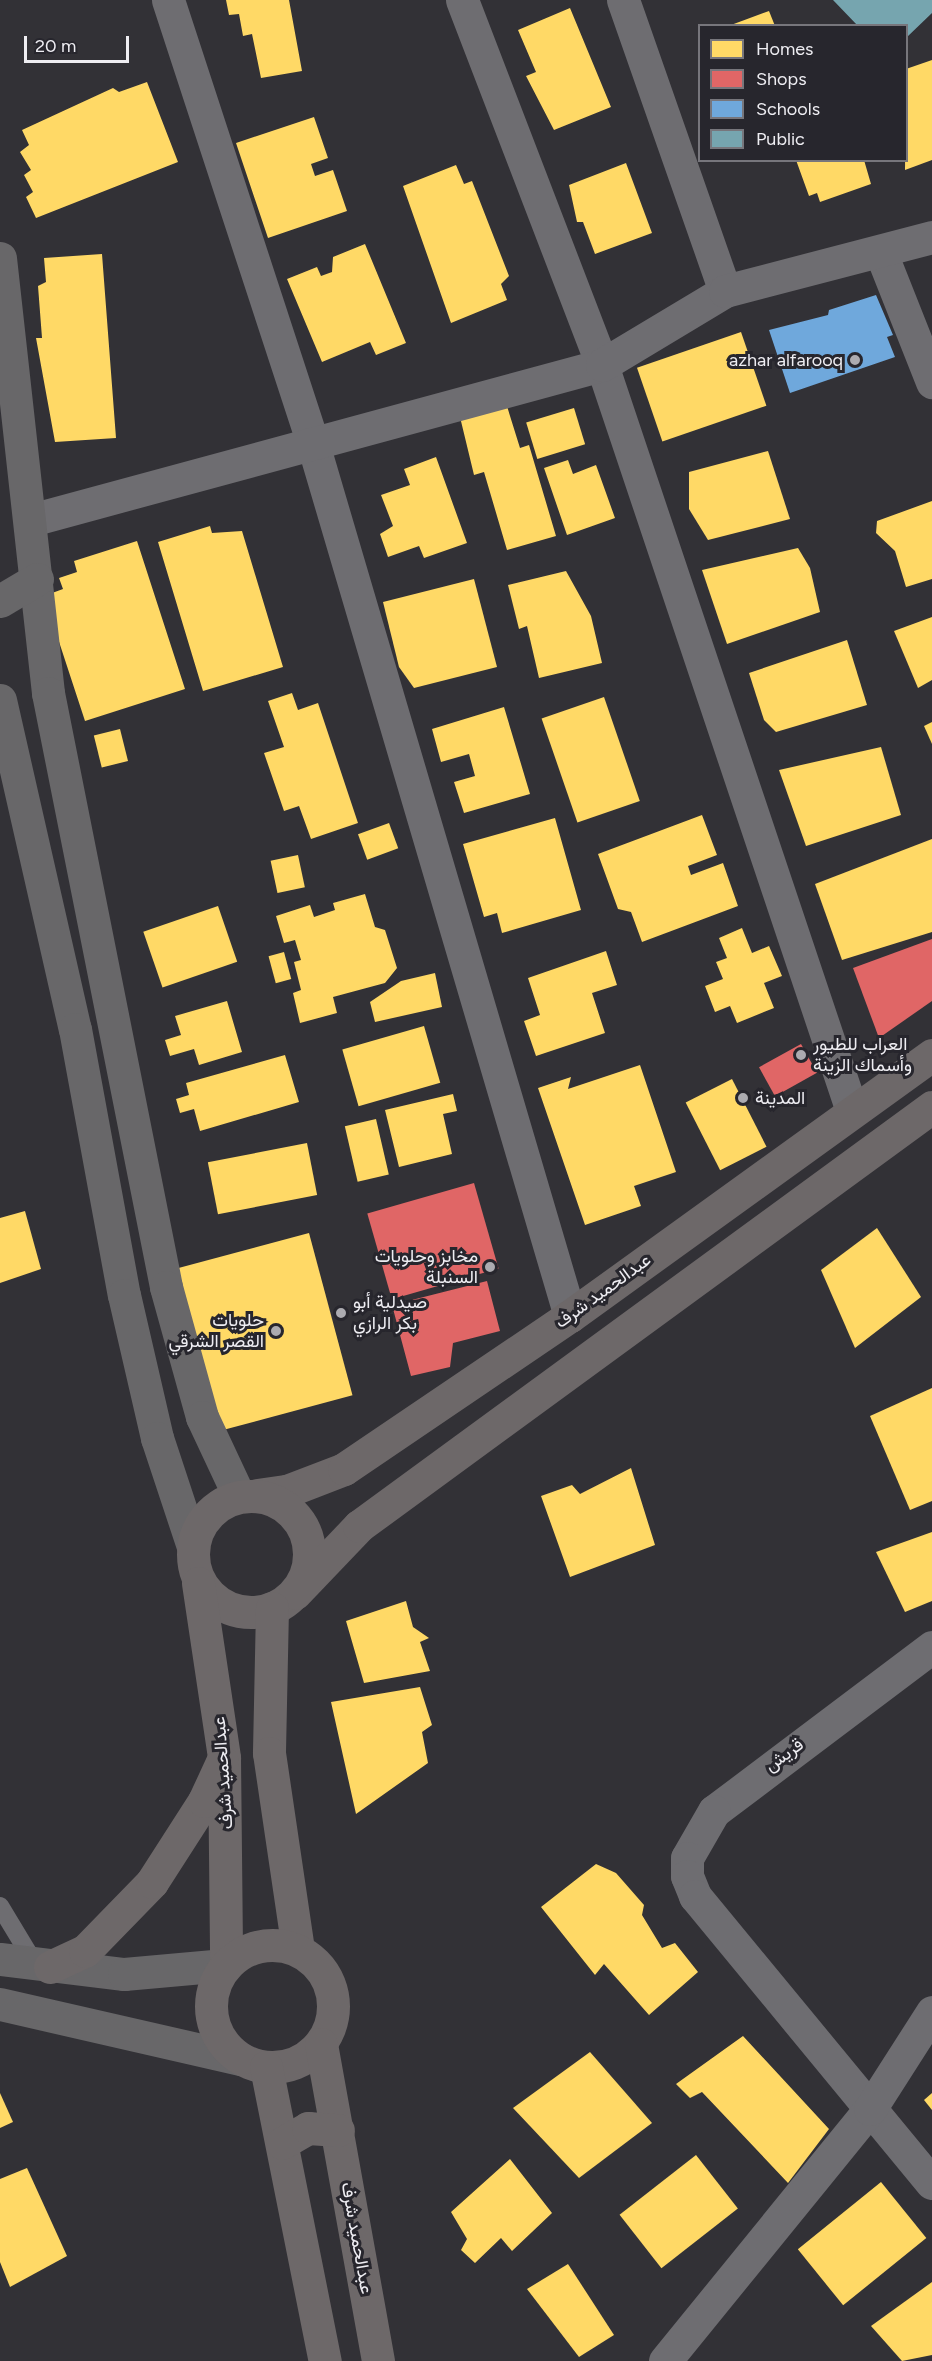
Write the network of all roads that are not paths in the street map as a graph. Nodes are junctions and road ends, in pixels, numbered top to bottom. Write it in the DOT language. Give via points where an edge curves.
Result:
graph roads {
  1 [pos="168,0"];
  2 [pos="462,0"];
  3 [pos="623,0"];
  4 [pos="932,237"];
  5 [pos="881,253"];
  6 [pos="0,258"];
  7 [pos="725,291"];
  8 [pos="602,365"];
  9 [pos="932,382"];
  10 [pos="313,444"];
  11 [pos="0,455"];
  12 [pos="26,476"];
  13 [pos="31,520"];
  14 [pos="37,579"];
  15 [pos="0,601"];
  16 [pos="0,700"];
  17 [pos="932,1054"];
  18 [pos="932,1107"];
  19 [pos="852,1111"];
  20 [pos="570,1316"];
  21 [pos="248,1495"];
  22 [pos="193,1547"];
  23 [pos="198,1583"];
  24 [pos="284,1601"];
  25 [pos="932,1647"];
  26 [pos="224,1758"];
  27 [pos="0,1906"];
  28 [pos="298,1950"];
  29 [pos="0,1959"];
  30 [pos="226,1965"];
  31 [pos="50,1967"];
  32 [pos="0,2004"];
  33 [pos="932,2012"];
  34 [pos="321,2044"];
  35 [pos="254,2063"];
  36 [pos="870,2109"];
  37 [pos="338,2130"];
  38 [pos="282,2143"];
  39 [pos="932,2183"];
  40 [pos="325,2361"];
  41 [pos="378,2361"];
  42 [pos="665,2361"];
  1 -- 10 [label="street"];
  2 -- 8 [label="street"];
  3 -- 7 [label="street"];
  4 -- 5 [label="street"];
  5 -- 7 [label="street"];
  5 -- 9 [label="street"];
  6 -- 12 [label="street"];
  7 -- 8 [label="street"];
  8 -- 10 [label="street"];
  8 -- 19 [label="street"];
  10 -- 13 [label="street"];
  10 -- 20 [label="street"];
  11 -- 12 [label="street"];
  12 -- 13 [label="street"];
  13 -- 14 [label="street"];
  14 -- 15 [label="street"];
  14 -- 21 [label="street" via="48,693 166,1287 202,1417"];
  16 -- 22 [label="street" via="75,1029 124,1295 163,1458"];
  17 -- 19 [label="main road, عبدالحميد شرف"];
  18 -- 24 [label="main road" via="359,1526"];
  19 -- 20 [label="main road, عبدالحميد شرف"];
  20 -- 21 [label="main road, عبدالحميد شرف" via="344,1469 297,1488"];
  21 -- 22 [label="main road" via="207,1514"];
  21 -- 24 [label="main road" via="275,1500 302,1524 309,1560"];
  22 -- 23 [label="main road"];
  23 -- 24 [label="main road" via="224,1605 239,1611"];
  23 -- 26 [label="main road, عبدالحميد شرف"];
  24 -- 28 [label="main road" via="269,1753"];
  25 -- 36 [label="street, قريش" via="714,1811 687,1858 694,1896"];
  26 -- 30 [label="main road, عبدالحميد شرف"];
  26 -- 31 [label="main road" via="204,1802 152,1882 86,1951"];
  27 -- 31 [label="lane" via="29,1954"];
  28 -- 30 [label="main road" via="260,1945"];
  28 -- 34 [label="main road" via="330,1984 333,2016"];
  29 -- 31 [label="street"];
  30 -- 31 [label="street" via="124,1974"];
  30 -- 35 [label="main road" via="216,1981 211,2016 227,2048"];
  32 -- 35 [label="street"];
  33 -- 36 [label="street"];
  34 -- 35 [label="main road" via="296,2063"];
  34 -- 37 [label="main road, عبدالحميد شرف"];
  35 -- 38 [label="main road"];
  36 -- 39 [label="street"];
  36 -- 42 [label="street"];
  37 -- 38 [label="main road" via="308,2128"];
  37 -- 41 [label="main road, عبدالحميد شرف"];
  38 -- 40 [label="main road"];
}
